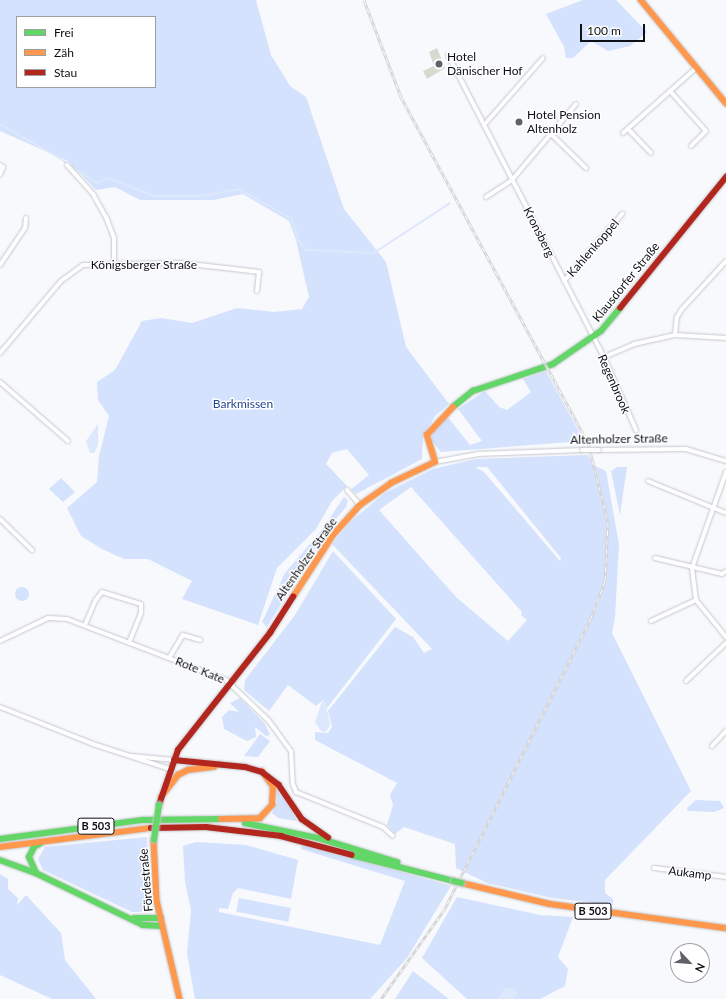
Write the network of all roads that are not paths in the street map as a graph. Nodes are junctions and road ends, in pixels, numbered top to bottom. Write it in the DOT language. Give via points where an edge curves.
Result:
graph roads {
  1 [pos="641,0"];
  2 [pos="448,55"];
  3 [pos="543,58"];
  4 [pos="698,67"];
  5 [pos="670,91"];
  6 [pos="726,103"];
  7 [pos="576,104"];
  8 [pos="484,126"];
  9 [pos="628,128"];
  10 [pos="623,133"];
  11 [pos="551,134"];
  12 [pos="691,146"];
  13 [pos="651,153"];
  14 [pos="67,165"];
  15 [pos="0,166"];
  16 [pos="586,168"];
  17 [pos="0,174"];
  18 [pos="726,177"];
  19 [pos="512,180"];
  20 [pos="486,197"];
  21 [pos="622,214"];
  22 [pos="26,218"];
  23 [pos="726,261"];
  24 [pos="114,263"];
  25 [pos="0,265"];
  26 [pos="564,281"];
  27 [pos="257,291"];
  28 [pos="675,336"];
  29 [pos="593,338"];
  30 [pos="726,338"];
  31 [pos="0,353"];
  32 [pos="604,357"];
  33 [pos="0,382"];
  34 [pos="636,430"];
  35 [pos="68,441"];
  36 [pos="726,460"];
  37 [pos="435,462"];
  38 [pos="726,472"];
  39 [pos="648,481"];
  40 [pos="347,490"];
  41 [pos="360,505"];
  42 [pos="713,507"];
  43 [pos="726,513"];
  44 [pos="0,519"];
  45 [pos="32,550"];
  46 [pos="655,558"];
  47 [pos="692,568"];
  48 [pos="726,571"];
  49 [pos="696,600"];
  50 [pos="651,621"];
  51 [pos="85,625"];
  52 [pos="726,637"];
  53 [pos="200,640"];
  54 [pos="0,641"];
  55 [pos="129,643"];
  56 [pos="726,643"];
  57 [pos="169,658"];
  58 [pos="686,681"];
  59 [pos="231,683"];
  60 [pos="0,707"];
  61 [pos="726,732"];
  62 [pos="712,746"];
  63 [pos="130,756"];
  64 [pos="174,760"];
  65 [pos="230,766"];
  66 [pos="170,769"];
  67 [pos="188,770"];
  68 [pos="262,772"];
  69 [pos="161,797"];
  70 [pos="193,819"];
  71 [pos="393,836"];
  72 [pos="0,839"];
  73 [pos="46,841"];
  74 [pos="344,845"];
  75 [pos="0,846"];
  76 [pos="0,860"];
  77 [pos="654,868"];
  78 [pos="36,873"];
  79 [pos="726,877"];
  80 [pos="454,881"];
  81 [pos="134,918"];
  82 [pos="160,918"];
  83 [pos="162,926"];
  84 [pos="726,928"];
  85 [pos="180,999"];
  1 -- 4 [label="main road"];
  2 -- 8 [label="street, Kronsberg"];
  3 -- 8 [label="street"];
  4 -- 5 [label="street"];
  4 -- 6 [label="main road"];
  5 -- 9 [label="street"];
  5 -- 12 [label="street" via="706,131"];
  7 -- 11 [label="street"];
  8 -- 19 [label="street, Kronsberg"];
  9 -- 10 [label="street"];
  9 -- 13 [label="street"];
  11 -- 16 [label="street"];
  11 -- 19 [label="street"];
  14 -- 24 [label="street" via="93,194 106,217 114,238"];
  15 -- 17 [label="street" via="3,167"];
  18 -- 29 [label="main road, Klausdorfer Straße" via="617,313"];
  19 -- 20 [label="street"];
  19 -- 26 [label="street, Kronsberg"];
  21 -- 26 [label="street, Kahlenkoppel"];
  22 -- 25 [label="street" via="25,228"];
  23 -- 28 [label="street" via="682,309 677,317"];
  24 -- 27 [label="street, Königsberger Straße" via="182,263 259,272"];
  24 -- 31 [label="street, Königsberger Straße" via="83,265 61,281"];
  26 -- 29 [label="street, Kronsberg"];
  28 -- 30 [label="street"];
  28 -- 32 [label="street" via="634,344"];
  29 -- 32 [label="street, Regenbrook"];
  29 -- 37 [label="main road, Klausdorfer Straße" via="553,364 474,391 453,407 427,435"];
  32 -- 34 [label="street, Regenbrook"];
  33 -- 35 [label="street"];
  36 -- 37 [label="street, Altenholzer Straße, bridge" via="686,450 582,450 478,454"];
  37 -- 41 [label="main road, Altenholzer Straße" via="391,483"];
  38 -- 42 [label="street"];
  39 -- 42 [label="street"];
  40 -- 41 [label="street"];
  41 -- 59 [label="main road, Altenholzer Straße" via="334,535 270,633"];
  42 -- 43 [label="street"];
  42 -- 47 [label="street"];
  44 -- 45 [label="street"];
  46 -- 47 [label="street"];
  47 -- 48 [label="street" via="722,574"];
  47 -- 49 [label="street"];
  49 -- 50 [label="street"];
  49 -- 52 [label="street"];
  51 -- 54 [label="street, Rote Kate" via="67,619 48,618"];
  51 -- 55 [label="street, Rote Kate"];
  51 -- 55 [label="street" via="95,601 102,592 141,604 141,613"];
  53 -- 57 [label="street, Rote Kate" via="183,635"];
  55 -- 57 [label="street, Rote Kate"];
  56 -- 58 [label="street"];
  57 -- 59 [label="street, Rote Kate"];
  59 -- 64 [label="main road, Altenholzer Straße" via="197,724"];
  59 -- 71 [label="street" via="269,721 291,751 292,784 296,792 383,827"];
  60 -- 63 [label="street"];
  61 -- 62 [label="street"];
  63 -- 64 [label="street"];
  63 -- 66 [label="street"];
  64 -- 65 [label="main road"];
  64 -- 66 [label="main road, Fördestraße"];
  64 -- 67 [label="main road"];
  65 -- 67 [label="main road"];
  65 -- 68 [label="main road"];
  66 -- 69 [label="main road, Fördestraße"];
  67 -- 69 [label="main road" via="178,775"];
  68 -- 70 [label="main road" via="273,787 274,795 272,805 260,818"];
  68 -- 74 [label="main road" via="279,785 302,819 316,832"];
  69 -- 82 [label="main road, Fördestraße, bridge" via="154,840"];
  70 -- 72 [label="main road, B 503" via="128,821"];
  70 -- 74 [label="main road, B 503" via="273,828"];
  73 -- 75 [label="main road, B 503"];
  73 -- 78 [label="main road" via="37,845 30,854 30,864"];
  73 -- 80 [label="main road, B 503" via="144,828 238,830 281,836"];
  74 -- 80 [label="main road, B 503"];
  76 -- 78 [label="main road"];
  77 -- 79 [label="street, Aukamp"];
  78 -- 81 [label="main road"];
  80 -- 84 [label="main road, B 503, bridge" via="550,904"];
  81 -- 82 [label="main road"];
  81 -- 83 [label="main road" via="147,926"];
  82 -- 83 [label="main road, Fördestraße"];
  83 -- 85 [label="main road, Fördestraße"];
}
